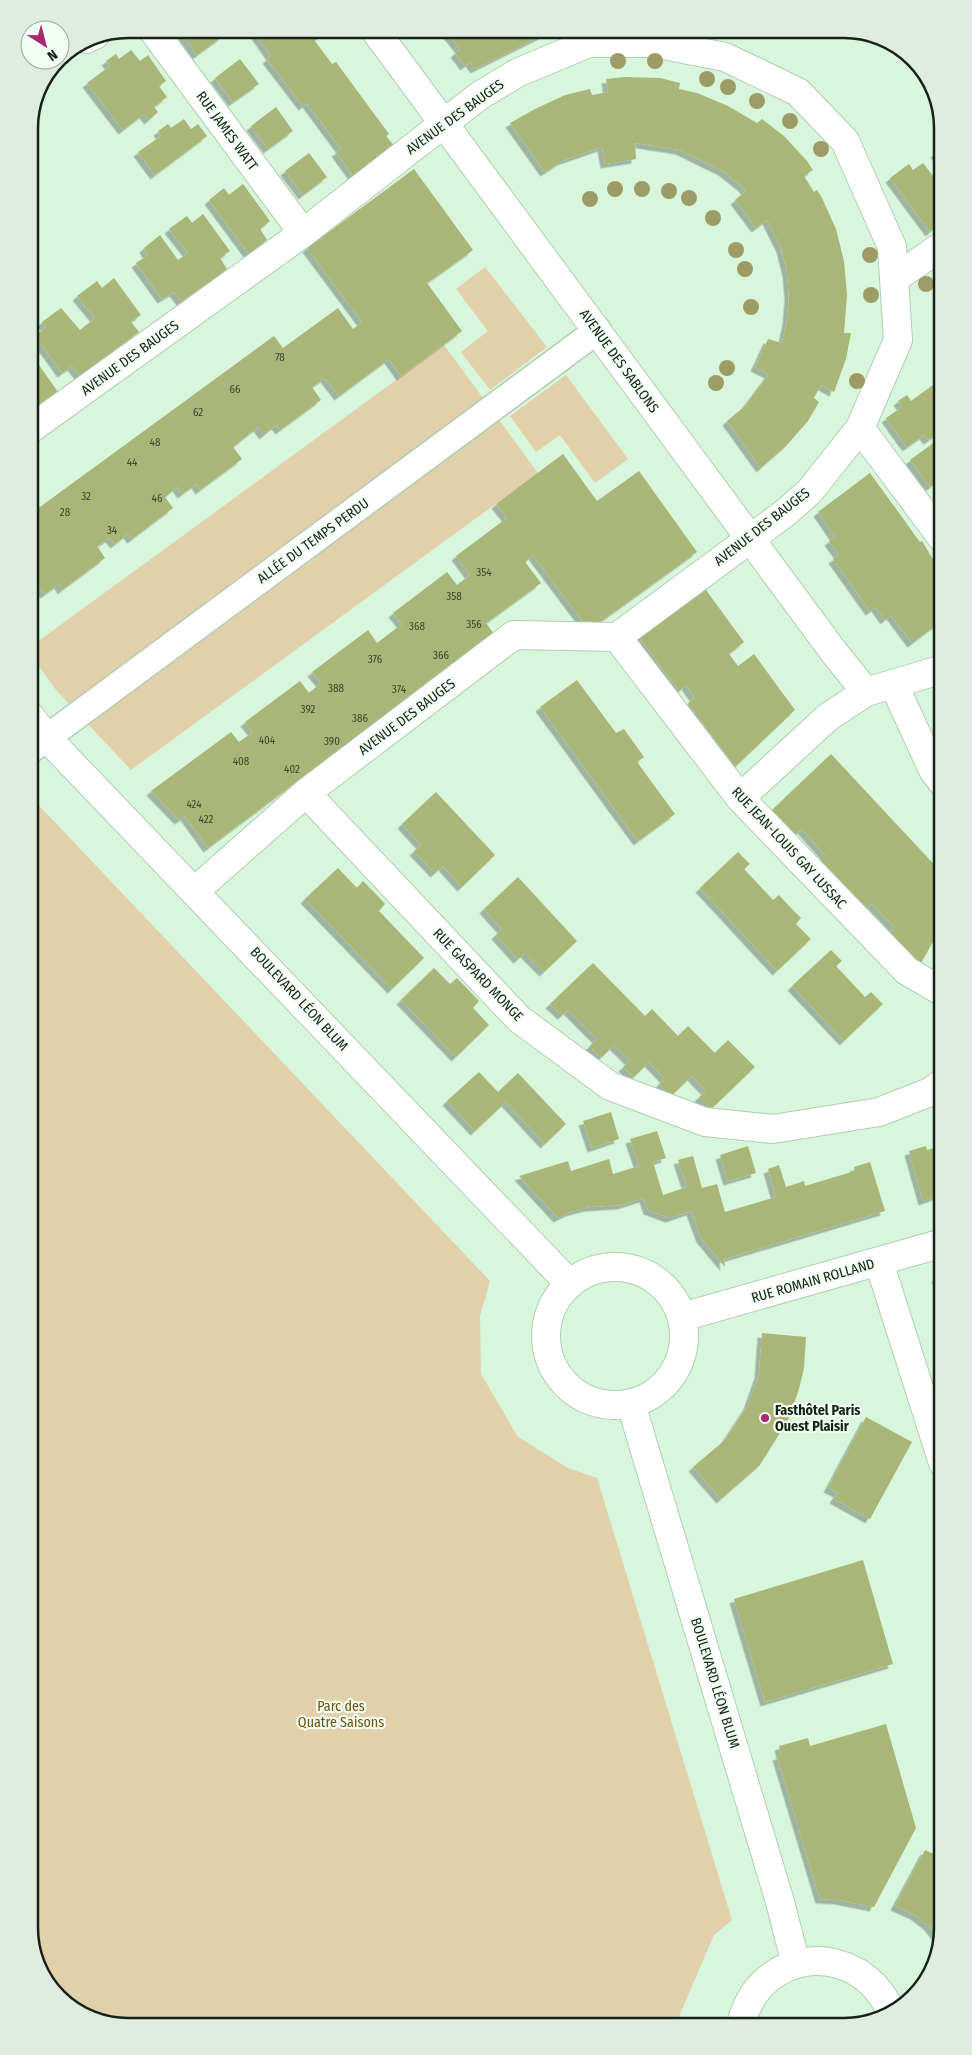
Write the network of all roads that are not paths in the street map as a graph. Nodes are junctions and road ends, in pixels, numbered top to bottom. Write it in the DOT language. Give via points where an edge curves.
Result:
graph roads {
  1 [pos="159,38"];
  2 [pos="381,38"];
  3 [pos="444,124"];
  4 [pos="303,233"];
  5 [pos="934,251"];
  6 [pos="894,279"];
  7 [pos="598,330"];
  8 [pos="38,424"];
  9 [pos="860,428"];
  10 [pos="934,528"];
  11 [pos="750,538"];
  12 [pos="617,637"];
  13 [pos="934,672"];
  14 [pos="894,685"];
  15 [pos="866,692"];
  16 [pos="38,745"];
  17 [pos="934,771"];
  18 [pos="306,793"];
  19 [pos="740,798"];
  20 [pos="196,890"];
  21 [pos="934,987"];
  22 [pos="934,1089"];
  23 [pos="934,1246"];
  24 [pos="879,1262"];
  25 [pos="569,1283"];
  26 [pos="682,1318"];
  27 [pos="631,1404"];
  28 [pos="934,1435"];
  29 [pos="796,1964"];
  30 [pos="888,2006"];
  31 [pos="744,2018"];
  1 -- 4 [label="street, RUE JAMES WATT"];
  2 -- 3 [label="street, AVENUE DES SABLONS"];
  3 -- 4 [label="street, AVENUE DES BAUGES"];
  3 -- 6 [label="street, AVENUE DES BAUGES" via="479,96 519,72 589,43 653,43 724,58 798,92 845,141 892,247"];
  3 -- 7 [label="street, AVENUE DES SABLONS"];
  4 -- 8 [label="street, AVENUE DES BAUGES"];
  5 -- 6 [label="street"];
  6 -- 9 [label="street, AVENUE DES BAUGES" via="898,340"];
  7 -- 11 [label="street, AVENUE DES SABLONS"];
  7 -- 16 [label="street, ALLÉE DU TEMPS PERDU"];
  9 -- 10 [label="street"];
  9 -- 11 [label="street, AVENUE DES BAUGES" via="810,491"];
  11 -- 12 [label="street, AVENUE DES BAUGES"];
  11 -- 15 [label="street, AVENUE DES SABLONS"];
  12 -- 18 [label="street, AVENUE DES BAUGES" via="514,635"];
  12 -- 19 [label="street, RUE JEAN-LOUIS GAY LUSSAC"];
  13 -- 14 [label="street"];
  14 -- 15 [label="street"];
  14 -- 17 [label="street"];
  15 -- 19 [label="street" via="828,717"];
  16 -- 20 [label="street, BOULEVARD LÉON BLUM"];
  18 -- 20 [label="street, AVENUE DES BAUGES"];
  18 -- 22 [label="street, RUE GASPARD MONGE" via="519,1019 610,1086 705,1122 774,1129 879,1112"];
  19 -- 21 [label="street, RUE JEAN-LOUIS GAY LUSSAC" via="907,971"];
  20 -- 25 [label="street, BOULEVARD LÉON BLUM"];
  23 -- 24 [label="street, RUE ROMAIN ROLLAND"];
  24 -- 26 [label="street, RUE ROMAIN ROLLAND"];
  24 -- 28 [label="street"];
  25 -- 26 [label="street" via="589,1271 612,1266 635,1270 656,1280 672,1296"];
  25 -- 27 [label="street" via="554,1302 546,1324 546,1348 554,1370 568,1387 587,1400 608,1405"];
  26 -- 27 [label="street" via="684,1340 680,1362 652,1395"];
  27 -- 29 [label="street, BOULEVARD LÉON BLUM"];
  29 -- 30 [label="street" via="837,1962 856,1970 873,1982"];
  29 -- 31 [label="street" via="777,1972 761,1985"];
}
